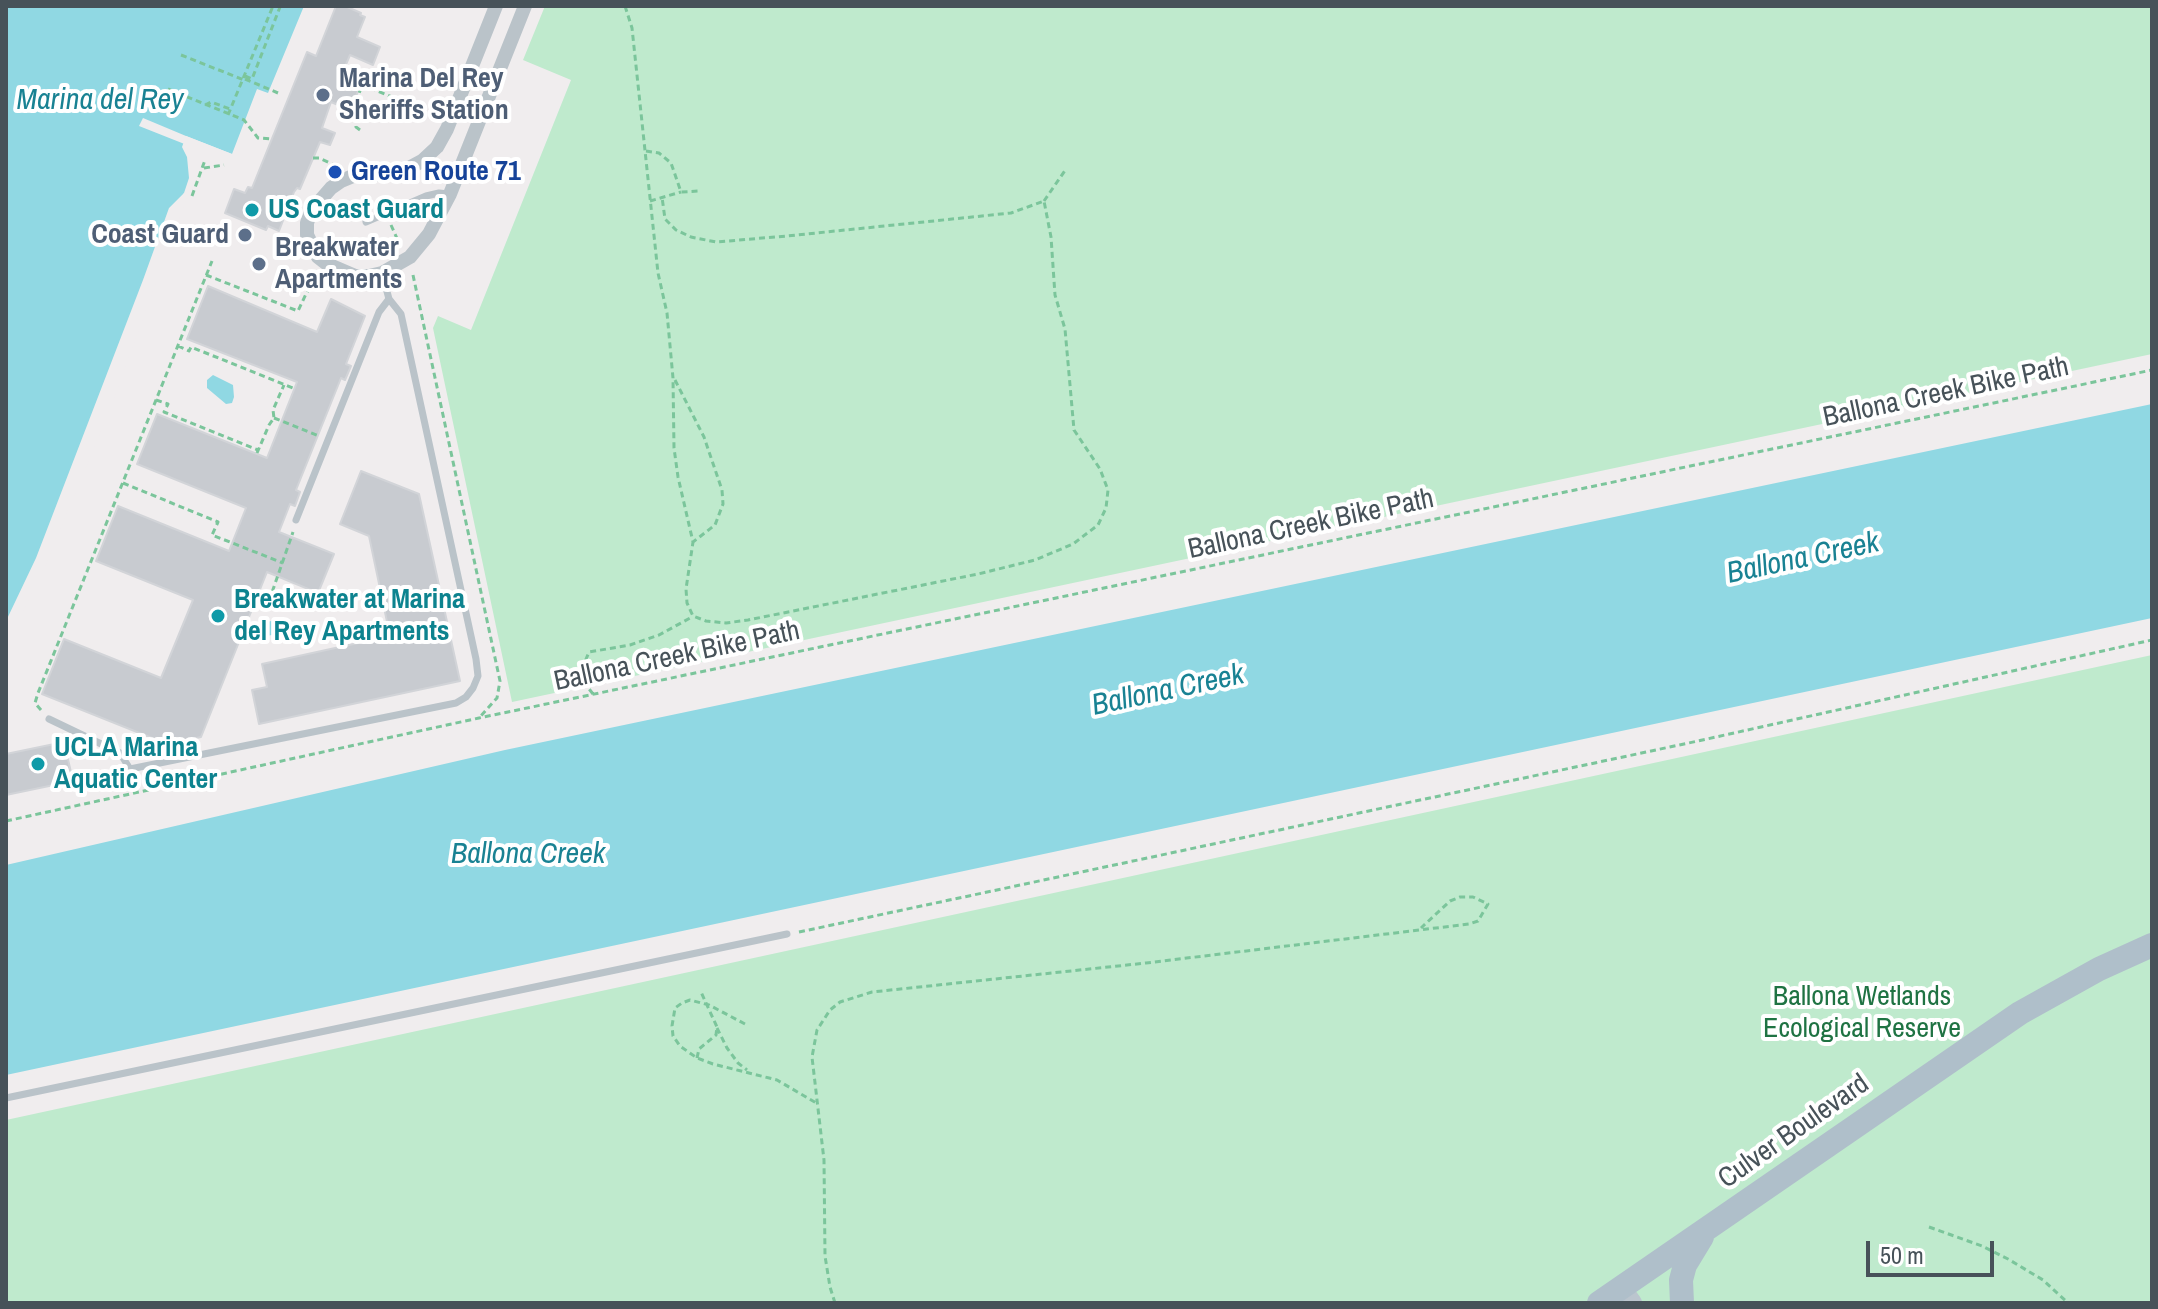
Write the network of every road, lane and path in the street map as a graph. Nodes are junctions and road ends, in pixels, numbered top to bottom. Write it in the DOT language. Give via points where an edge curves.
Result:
graph roads {
  1 [pos="496,6"];
  2 [pos="525,6"];
  3 [pos="625,6"];
  4 [pos="277,7"];
  5 [pos="181,55"];
  6 [pos="342,76"];
  7 [pos="244,78"];
  8 [pos="362,85"];
  9 [pos="168,89"];
  10 [pos="278,93"];
  11 [pos="399,100"];
  12 [pos="205,105"];
  13 [pos="230,109"];
  14 [pos="228,115"];
  15 [pos="360,130"];
  16 [pos="272,139"];
  17 [pos="646,151"];
  18 [pos="313,158"];
  19 [pos="205,160"];
  20 [pos="332,164"];
  21 [pos="224,165"];
  22 [pos="202,169"];
  23 [pos="1066,169"];
  24 [pos="699,191"];
  25 [pos="681,192"];
  26 [pos="450,194"];
  27 [pos="192,196"];
  28 [pos="662,197"];
  29 [pos="649,201"];
  30 [pos="1044,201"];
  31 [pos="366,222"];
  32 [pos="410,257"];
  33 [pos="212,261"];
  34 [pos="327,264"];
  35 [pos="382,273"];
  36 [pos="206,275"];
  37 [pos="389,299"];
  38 [pos="178,346"];
  39 [pos="2152,370"];
  40 [pos="673,378"];
  41 [pos="284,385"];
  42 [pos="293,388"];
  43 [pos="156,400"];
  44 [pos="274,418"];
  45 [pos="328,439"];
  46 [pos="123,483"];
  47 [pos="296,520"];
  48 [pos="693,542"];
  49 [pos="283,563"];
  50 [pos="269,601"];
  51 [pos="693,616"];
  52 [pos="2152,640"];
  53 [pos="593,694"];
  54 [pos="479,718"];
  55 [pos="49,719"];
  56 [pos="130,769"];
  57 [pos="124,777"];
  58 [pos="6,821"];
  59 [pos="1421,928"];
  60 [pos="787,934"];
  61 [pos="2152,945"];
  62 [pos="701,992"];
  63 [pos="705,1003"];
  64 [pos="745,1024"];
  65 [pos="717,1027"];
  66 [pos="697,1058"];
  67 [pos="750,1073"];
  68 [pos="6,1098"];
  69 [pos="818,1104"];
  70 [pos="1929,1227"];
  71 [pos="1705,1231"];
  72 [pos="1627,1296"];
  73 [pos="835,1303"];
  74 [pos="1599,1303"];
  75 [pos="1682,1303"];
  76 [pos="2068,1303"];
  1 -- 34 [label="street" via="437,147 409,168 341,181 311,211 307,235"];
  2 -- 26 [label="street"];
  3 -- 17 [label="path"];
  4 -- 7 [label="path"];
  4 -- 7 [label="path" via="252,79"];
  5 -- 7 [label="path"];
  6 -- 8 [label="path"];
  7 -- 10 [label="path"];
  7 -- 13 [label="path"];
  8 -- 11 [label="path"];
  8 -- 15 [label="path" via="355,105"];
  9 -- 12 [label="path"];
  12 -- 13 [label="path"];
  12 -- 14 [label="path"];
  13 -- 14 [label="path"];
  14 -- 16 [label="path" via="244,120 258,138"];
  17 -- 25 [label="path" via="671,163"];
  17 -- 29 [label="path"];
  18 -- 20 [label="path"];
  19 -- 22 [label="path"];
  21 -- 22 [label="path"];
  22 -- 27 [label="path"];
  23 -- 30 [label="path"];
  24 -- 25 [label="path"];
  25 -- 28 [label="path"];
  26 -- 31 [label="lane" via="426,196"];
  26 -- 32 [label="street"];
  28 -- 29 [label="path"];
  28 -- 30 [label="path" via="665,219 676,230 716,242 1011,213"];
  29 -- 40 [label="path"];
  30 -- 51 [label="path" via="1055,295 1065,329 1074,430 1108,490 1098,525 1048,555 978,574 748,620 726,623"];
  32 -- 35 [label="street"];
  32 -- 54 [label="path" via="500,681 497,698"];
  33 -- 36 [label="path"];
  34 -- 35 [label="street" via="355,276"];
  34 -- 36 [label="path" via="298,311"];
  35 -- 37 [label="lane"];
  36 -- 38 [label="path"];
  37 -- 45 [label="lane"];
  37 -- 56 [label="lane" via="401,314 476,659 476,684 456,703"];
  38 -- 41 [label="path"];
  38 -- 43 [label="path"];
  39 -- 53 [label="path, Ballona Creek Bike Path"];
  40 -- 48 [label="path" via="674,448"];
  40 -- 48 [label="path" via="704,437 722,490 715,525"];
  41 -- 42 [label="path"];
  41 -- 44 [label="path"];
  43 -- 44 [label="path" via="168,404 164,412 258,452"];
  43 -- 46 [label="path"];
  44 -- 45 [label="path"];
  45 -- 47 [label="lane"];
  46 -- 49 [label="path" via="218,522 212,535"];
  46 -- 55 [label="path" via="38,693 35,703"];
  47 -- 49 [label="path"];
  48 -- 51 [label="path" via="686,589"];
  49 -- 50 [label="path"];
  51 -- 53 [label="path" via="659,635 589,652 579,676"];
  52 -- 60 [label="path"];
  53 -- 54 [label="path, Ballona Creek Bike Path"];
  54 -- 58 [label="path, Ballona Creek Bike Path"];
  55 -- 56 [label="lane" via="120,753"];
  56 -- 57 [label="lane"];
  59 -- 59 [label="path" via="1478,921 1488,904 1460,897"];
  59 -- 69 [label="path" via="853,996 830,1010 817,1030 812,1057"];
  60 -- 68 [label="lane"];
  61 -- 71 [label="main road, Culver Boulevard" via="2020,1013"];
  62 -- 63 [label="path"];
  63 -- 64 [label="path"];
  63 -- 65 [label="path"];
  63 -- 66 [label="path" via="682,1003 675,1008 672,1026 680,1046"];
  65 -- 66 [label="path"];
  65 -- 67 [label="path" via="732,1055"];
  66 -- 67 [label="path"];
  67 -- 69 [label="path" via="777,1080"];
  69 -- 73 [label="path" via="825,1256"];
  70 -- 76 [label="path" via="2008,1259"];
  71 -- 72 [label="main road, Culver Boulevard"];
  71 -- 75 [label="main road" via="1685,1265"];
  72 -- 74 [label="main road, Culver Boulevard"];
}
